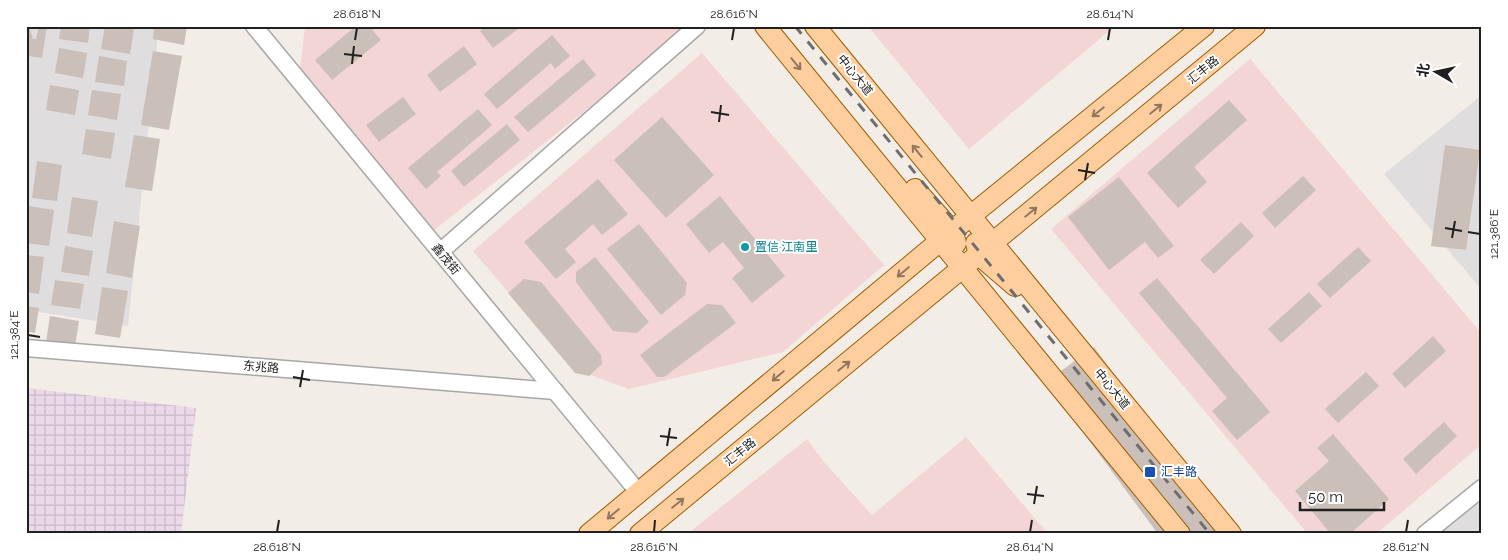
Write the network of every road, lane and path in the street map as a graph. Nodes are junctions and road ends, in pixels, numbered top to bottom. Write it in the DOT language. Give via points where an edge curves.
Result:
graph roads {
  1 [pos="254,26"];
  2 [pos="697,26"];
  3 [pos="765,26"];
  4 [pos="815,26"];
  5 [pos="1204,26"];
  6 [pos="1255,26"];
  7 [pos="812,84"];
  8 [pos="939,178"];
  9 [pos="921,196"];
  10 [pos="971,216"];
  11 [pos="946,236"];
  12 [pos="986,249"];
  13 [pos="440,252"];
  14 [pos="963,269"];
  15 [pos="979,288"];
  16 [pos="26,348"];
  17 [pos="555,391"];
  18 [pos="1482,488"];
  19 [pos="639,493"];
  20 [pos="589,534"];
  21 [pos="640,534"];
  22 [pos="1180,534"];
  23 [pos="1192,534"];
  24 [pos="1216,534"];
  25 [pos="1231,534"];
  26 [pos="1425,534"];
  1 -- 13 [label="street, 鑫茂街"];
  2 -- 13 [label="street"];
  3 -- 7 [label="main road, one-way"];
  8 -- 4 [label="main road, 中心大道, one-way"];
  5 -- 10 [label="main road, one-way"];
  12 -- 6 [label="main road, 汇丰路, one-way"];
  7 -- 9 [label="main road" via="868,133"];
  7 -- 11 [label="main road"];
  8 -- 9 [label="main road" via="943,194 939,200 933,202"];
  8 -- 10 [label="main road, 中心大道"];
  9 -- 11 [label="main road"];
  10 -- 11 [label="main road"];
  10 -- 12 [label="main road, 中心大道"];
  11 -- 14 [label="main road"];
  11 -- 19 [label="main road, one-way"];
  12 -- 14 [label="main road, 汇丰路"];
  12 -- 24 [label="main road, 中心大道"];
  12 -- 25 [label="main road, 中心大道"];
  13 -- 17 [label="street, 鑫茂街"];
  14 -- 15 [label="main road"];
  21 -- 14 [label="main road, 汇丰路, one-way"];
  15 -- 22 [label="main road"];
  15 -- 23 [label="main road" via="997,297"];
  16 -- 17 [label="street, 东兆路"];
  17 -- 19 [label="street, 鑫茂街"];
  18 -- 26 [label="street"];
  19 -- 20 [label="main road, one-way"];
}
